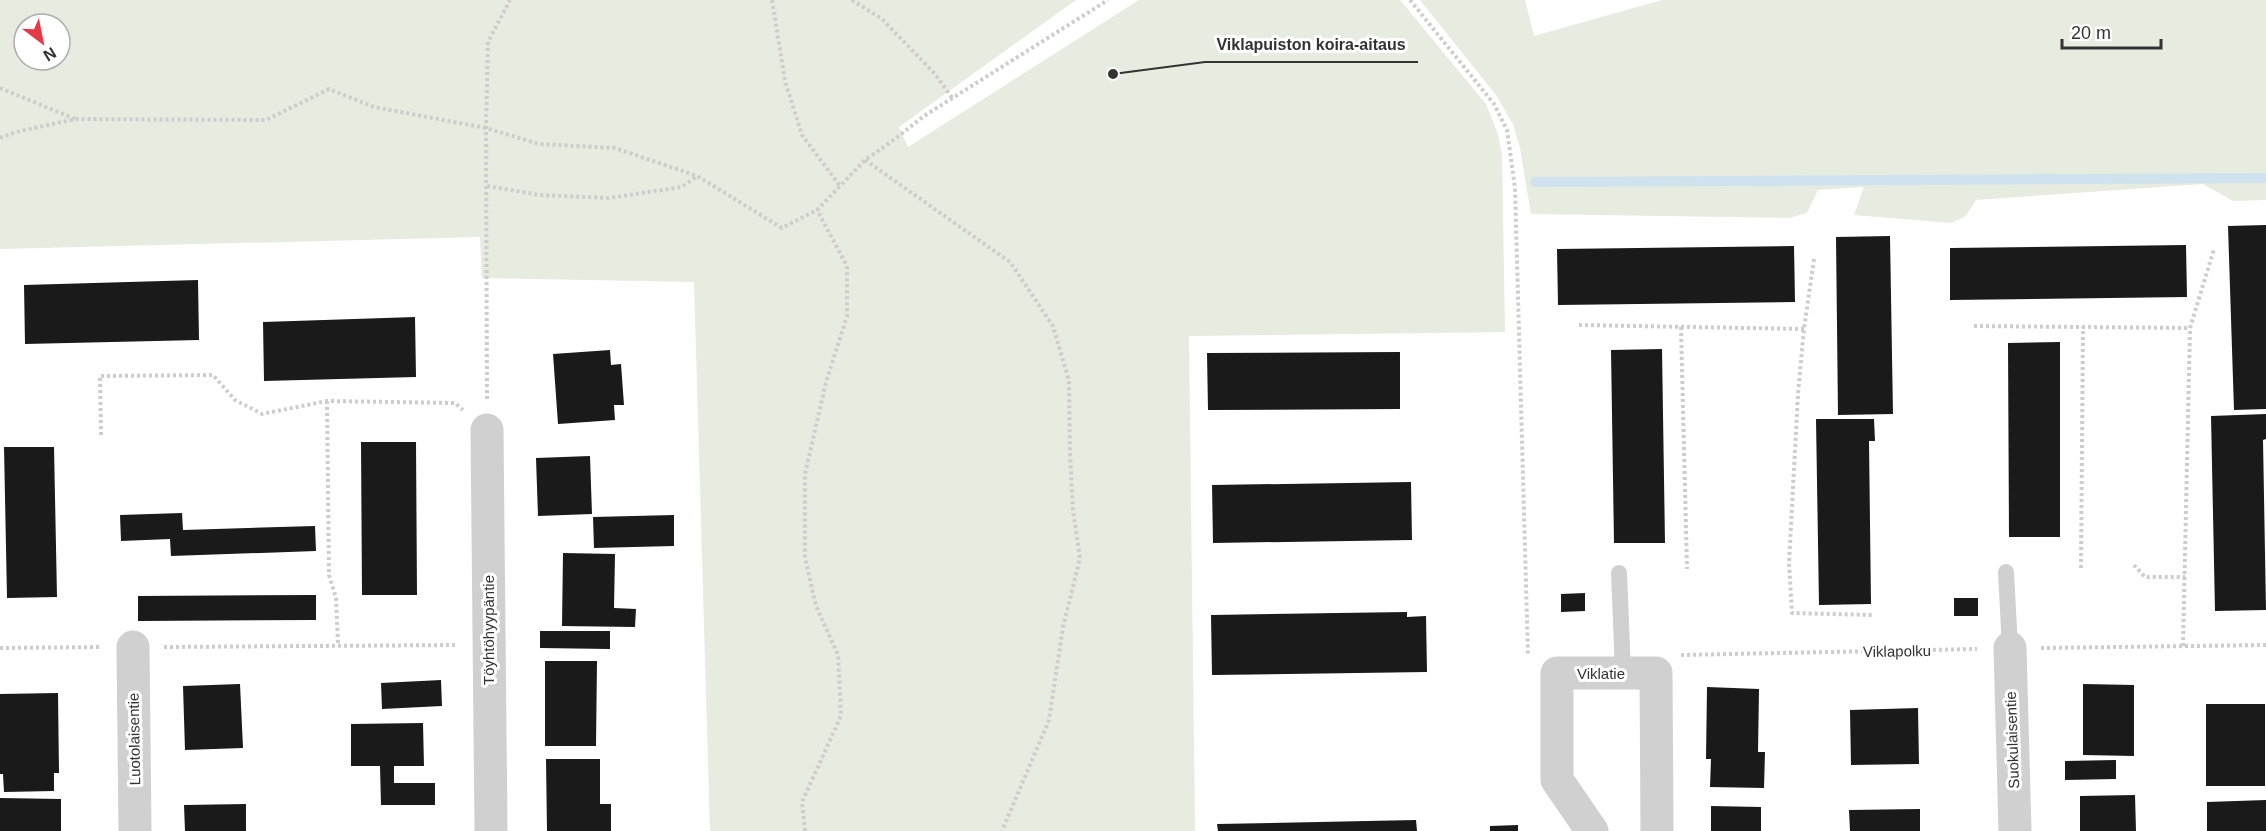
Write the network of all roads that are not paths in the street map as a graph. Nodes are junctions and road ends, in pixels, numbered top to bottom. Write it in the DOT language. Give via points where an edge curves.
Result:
graph roads {
  1 [pos="487,430"];
  2 [pos="2006,572"];
  3 [pos="1619,573"];
  4 [pos="133,647"];
  5 [pos="2010,648"];
  6 [pos="1623,664"];
  7 [pos="135,831"];
  8 [pos="491,831"];
  9 [pos="1592,831"];
  10 [pos="1657,831"];
  11 [pos="2014,831"];
  1 -- 8 [label="street, Töyhtöhyypäntie"];
  2 -- 5 [label="lane"];
  3 -- 6 [label="lane"];
  4 -- 7 [label="street, Luotolaisentie"];
  5 -- 11 [label="street, Suokulaisentie"];
  6 -- 9 [label="street, Viklatie" via="1557,673 1557,780"];
  6 -- 10 [label="street, Viklatie" via="1656,673"];
}
